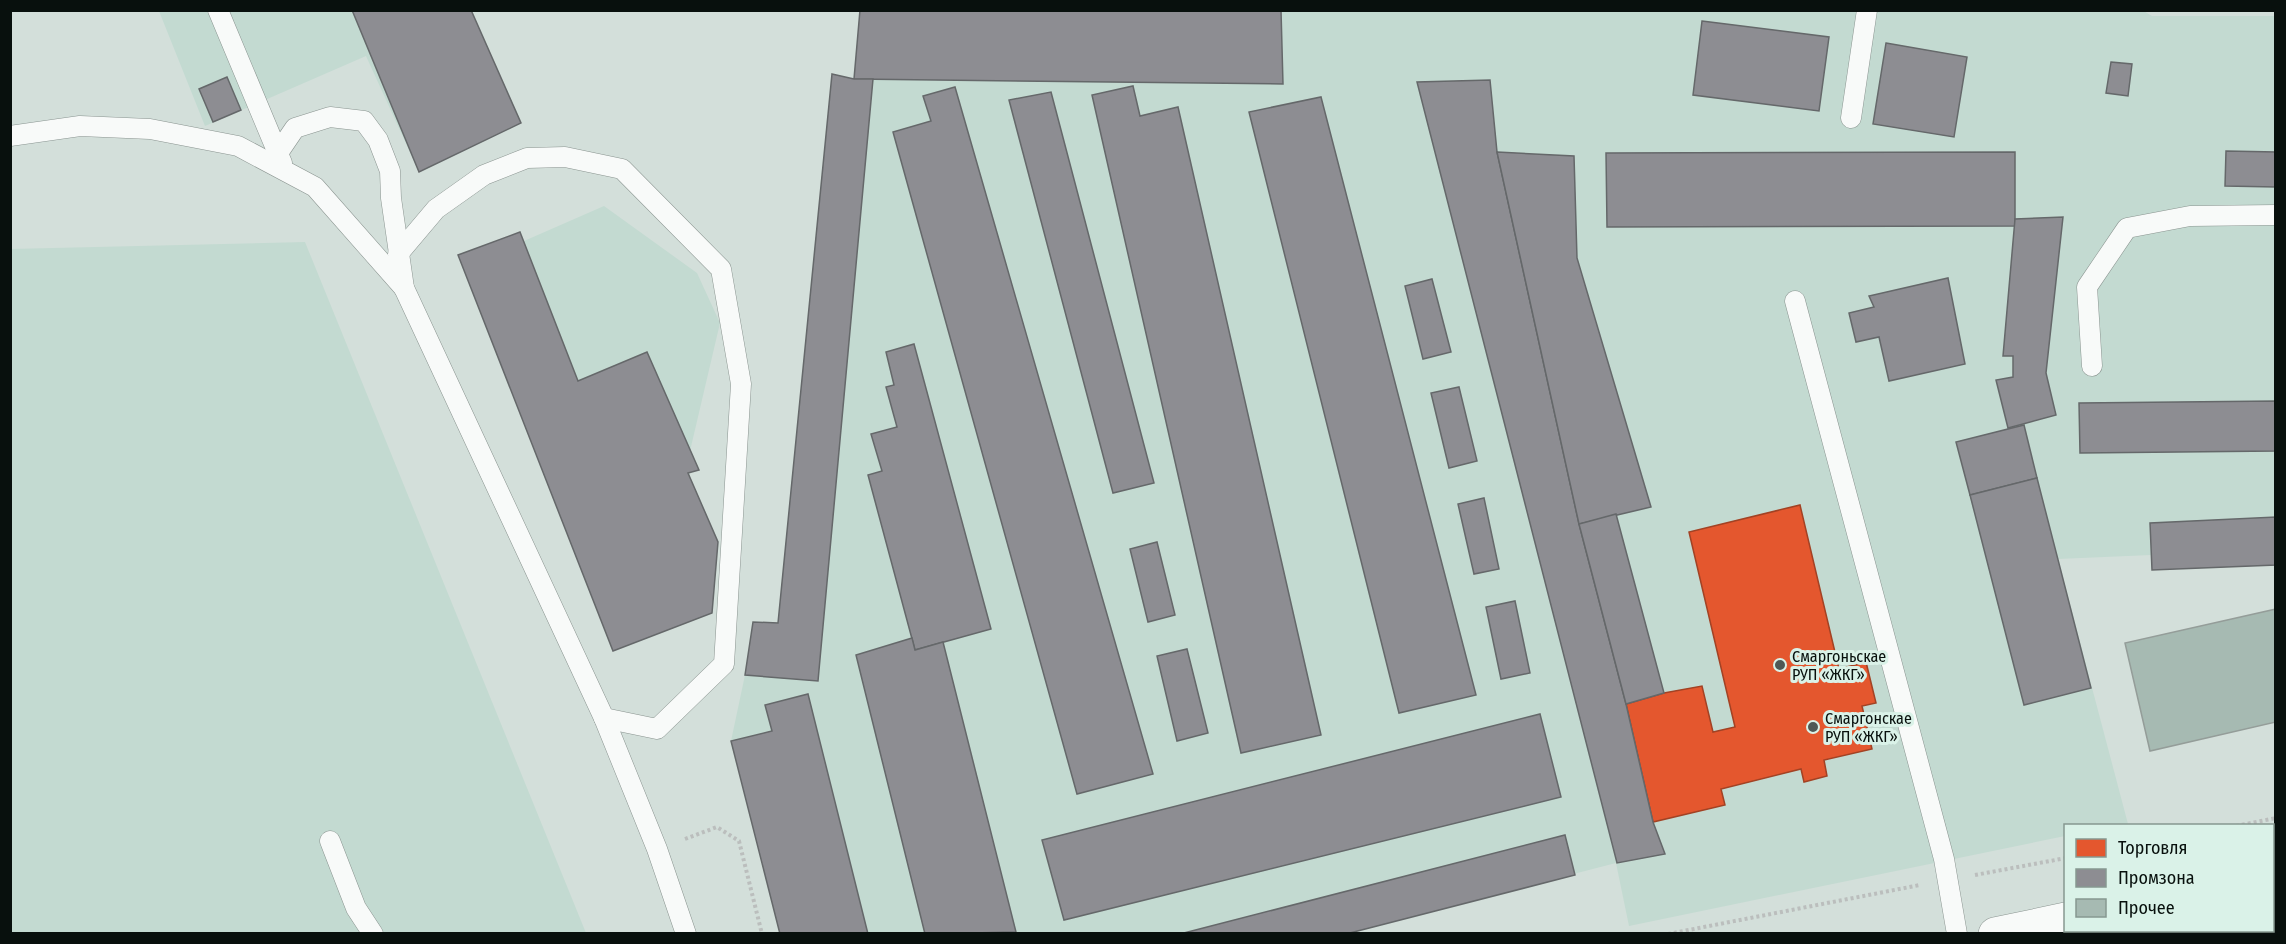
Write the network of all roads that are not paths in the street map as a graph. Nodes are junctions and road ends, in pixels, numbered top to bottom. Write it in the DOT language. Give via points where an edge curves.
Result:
graph roads {
  1 [pos="218,10"];
  2 [pos="1867,10"];
  3 [pos="1851,118"];
  4 [pos="10,136"];
  5 [pos="282,162"];
  6 [pos="2276,215"];
  7 [pos="398,254"];
  8 [pos="404,288"];
  9 [pos="1795,301"];
  10 [pos="2092,366"];
  11 [pos="604,717"];
  12 [pos="330,841"];
  13 [pos="2064,920"];
  14 [pos="373,933"];
  15 [pos="686,933"];
  16 [pos="1957,933"];
  17 [pos="1995,933"];
  1 -- 5 [label="lane"];
  2 -- 3 [label="lane"];
  4 -- 5 [label="lane" via="80,126 150,129 238,146"];
  5 -- 7 [label="lane" via="295,128 330,117 364,121 378,140 390,171"];
  5 -- 8 [label="lane" via="315,187"];
  6 -- 10 [label="lane" via="2190,216 2127,228 2086,287"];
  7 -- 8 [label="lane"];
  7 -- 11 [label="lane" via="436,209 483,175 527,158 566,157 622,169 721,269 741,384 724,664 657,729"];
  8 -- 11 [label="lane"];
  9 -- 16 [label="lane" via="1948,880"];
  11 -- 15 [label="lane"];
  12 -- 14 [label="lane" via="356,908"];
  13 -- 17 [label="street"];
}
